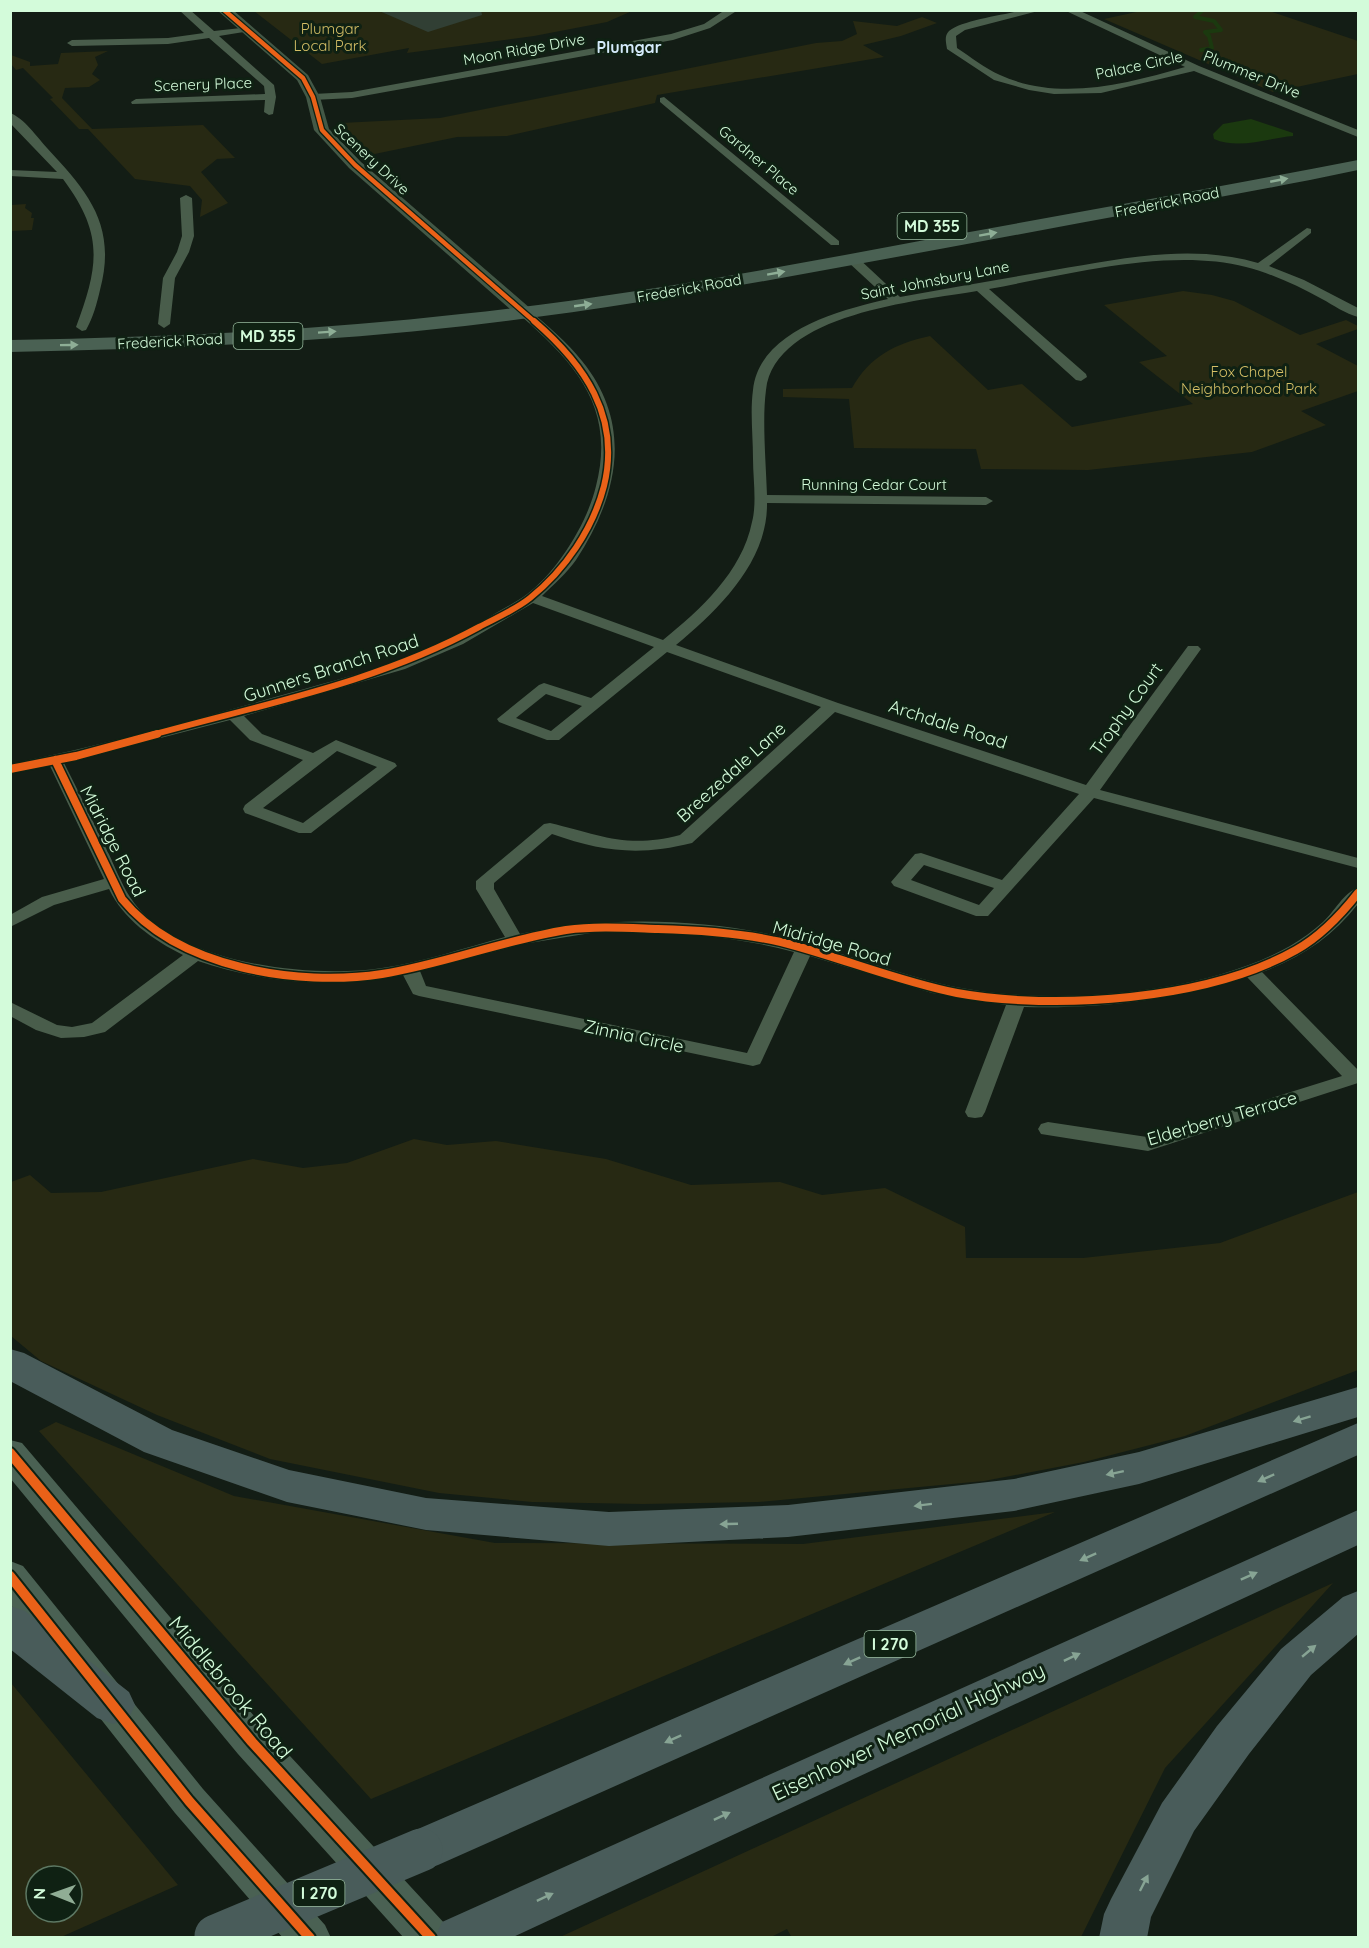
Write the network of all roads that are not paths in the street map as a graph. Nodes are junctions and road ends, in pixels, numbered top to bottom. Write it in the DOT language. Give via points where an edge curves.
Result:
graph roads {
  1 [pos="184,10"];
  2 [pos="224,10"];
  3 [pos="733,10"];
  4 [pos="1037,10"];
  5 [pos="1069,10"];
  6 [pos="246,29"];
  7 [pos="211,35"];
  8 [pos="72,44"];
  9 [pos="1195,68"];
  10 [pos="271,97"];
  11 [pos="313,98"];
  12 [pos="664,100"];
  13 [pos="135,102"];
  14 [pos="269,112"];
  15 [pos="10,116"];
  16 [pos="1359,134"];
  17 [pos="1359,152"];
  18 [pos="1359,165"];
  19 [pos="10,172"];
  20 [pos="65,176"];
  21 [pos="186,198"];
  22 [pos="952,223"];
  23 [pos="1307,231"];
  24 [pos="859,239"];
  25 [pos="835,243"];
  26 [pos="813,247"];
  27 [pos="852,259"];
  28 [pos="1260,267"];
  29 [pos="981,288"];
  30 [pos="483,298"];
  31 [pos="518,300"];
  32 [pos="897,301"];
  33 [pos="383,309"];
  34 [pos="350,312"];
  35 [pos="1359,313"];
  36 [pos="329,314"];
  37 [pos="164,324"];
  38 [pos="10,327"];
  39 [pos="82,327"];
  40 [pos="10,346"];
  41 [pos="1081,377"];
  42 [pos="761,500"];
  43 [pos="986,501"];
  44 [pos="532,598"];
  45 [pos="665,646"];
  46 [pos="1193,649"];
  47 [pos="593,704"];
  48 [pos="832,706"];
  49 [pos="233,714"];
  50 [pos="315,759"];
  51 [pos="55,760"];
  52 [pos="10,769"];
  53 [pos="1090,792"];
  54 [pos="1359,863"];
  55 [pos="114,882"];
  56 [pos="1004,886"];
  57 [pos="1359,893"];
  58 [pos="10,922"];
  59 [pos="516,941"];
  60 [pos="804,949"];
  61 [pos="195,954"];
  62 [pos="409,968"];
  63 [pos="1251,971"];
  64 [pos="1017,1000"];
  65 [pos="10,1008"];
  66 [pos="1357,1077"];
  67 [pos="975,1112"];
  68 [pos="1048,1129"];
  69 [pos="10,1363"];
  70 [pos="1359,1402"];
  71 [pos="1359,1438"];
  72 [pos="10,1453"];
  73 [pos="1359,1527"];
  74 [pos="10,1576"];
  75 [pos="1359,1609"];
  76 [pos="10,1624"];
  77 [pos="113,1705"];
  78 [pos="475,1930"];
  79 [pos="213,1937"];
  80 [pos="310,1938"];
  81 [pos="431,1938"];
  82 [pos="1123,1938"];
  1 -- 7 [label="street"];
  2 -- 6 [label="street, Scenery Drive"];
  3 -- 11 [label="street, Moon Ridge Drive" via="707,26 673,37 364,93"];
  4 -- 9 [label="street, Palace Circle" via="962,28 952,34 952,49 1001,80 1066,92 1112,90"];
  5 -- 9 [label="street, Plummer Drive"];
  6 -- 7 [label="street"];
  6 -- 11 [label="street, Scenery Drive" via="303,78"];
  7 -- 8 [label="street"];
  7 -- 10 [label="street" via="268,84"];
  9 -- 16 [label="street, Plummer Drive"];
  10 -- 13 [label="street, Scenery Place"];
  10 -- 14 [label="street"];
  11 -- 31 [label="street, Scenery Drive" via="322,130 355,165"];
  12 -- 25 [label="street, Gardner Place"];
  15 -- 20 [label="street"];
  17 -- 22 [label="main road, Frederick Road / MD 355"];
  27 -- 18 [label="main road, Frederick Road / MD 355, one-way"];
  19 -- 20 [label="street"];
  20 -- 39 [label="street" via="95,220 100,242 98,269"];
  21 -- 37 [label="street" via="188,236 169,278"];
  23 -- 28 [label="street"];
  24 -- 25 [label="main road"];
  25 -- 26 [label="main road"];
  31 -- 27 [label="main road, Frederick Road / MD 355, one-way" via="623,299"];
  27 -- 32 [label="street"];
  28 -- 29 [label="street, Saint Johnsbury Lane" via="1167,257"];
  28 -- 35 [label="street, Saint Johnsbury Lane"];
  29 -- 32 [label="street, Saint Johnsbury Lane"];
  29 -- 41 [label="street"];
  30 -- 31 [label="main road, Frederick Road / MD 355"];
  40 -- 31 [label="main road, Frederick Road / MD 355, one-way" via="288,335"];
  31 -- 44 [label="street, Gunners Branch Road" via="578,364 595,393 606,424 609,462 599,503 569,558"];
  32 -- 42 [label="street, Saint Johnsbury Lane" via="821,323 791,341 769,363 759,390"];
  33 -- 34 [label="main road"];
  36 -- 37 [label="main road, Frederick Road / MD 355"];
  37 -- 39 [label="main road, Frederick Road / MD 355"];
  38 -- 39 [label="main road, Frederick Road / MD 355"];
  42 -- 43 [label="street, Running Cedar Court"];
  42 -- 45 [label="street, Saint Johnsbury Lane" via="755,541 743,564 706,610"];
  44 -- 45 [label="street, Archdale Road"];
  44 -- 49 [label="street, Gunners Branch Road" via="458,641 400,666"];
  45 -- 47 [label="street, Saint Johnsbury Lane"];
  45 -- 48 [label="street, Archdale Road"];
  46 -- 53 [label="street, Trophy Court"];
  47 -- 47 [label="street, Saint Johnsbury Lane" via="553,737 505,720 544,688"];
  48 -- 53 [label="street, Archdale Road"];
  48 -- 59 [label="street, Breezedale Lane" via="686,839 668,845 602,845 550,828 485,881 485,889"];
  49 -- 50 [label="street" via="256,737"];
  49 -- 51 [label="street, Gunners Branch Road"];
  50 -- 50 [label="street" via="336,746 389,766 304,829 251,809"];
  51 -- 52 [label="street, Gunners Branch Road"];
  51 -- 55 [label="street, Midridge Road"];
  53 -- 54 [label="street, Archdale Road"];
  53 -- 56 [label="street, Trophy Court"];
  55 -- 58 [label="street" via="48,901"];
  55 -- 61 [label="street, Midridge Road" via="133,913"];
  56 -- 56 [label="street, Trophy Court" via="921,858 900,882 982,912"];
  57 -- 63 [label="street, Midridge Road" via="1343,914 1308,945"];
  59 -- 60 [label="street, Midridge Road" via="568,930 628,928 718,932"];
  59 -- 62 [label="street, Midridge Road"];
  60 -- 62 [label="street, Zinnia Circle" via="753,1060 419,990"];
  60 -- 64 [label="street, Midridge Road" via="958,993"];
  61 -- 62 [label="street, Midridge Road" via="243,966 322,977 379,975"];
  61 -- 65 [label="street" via="92,1030 65,1034"];
  63 -- 64 [label="street, Midridge Road" via="1118,1000"];
  63 -- 66 [label="street"];
  64 -- 67 [label="street"];
  66 -- 68 [label="street, Elderberry Terrace" via="1148,1144"];
  70 -- 69 [label="highway, one-way" via="1139,1468 1014,1495 788,1521 609,1529 426,1515 287,1486 158,1442"];
  71 -- 79 [label="highway, I 270, one-way, bridge" via="422,1850"];
  72 -- 81 [label="main road, Middlebrook Road" via="252,1742"];
  78 -- 73 [label="highway, Eisenhower Memorial Highway, one-way"];
  74 -- 77 [label="main road"];
  82 -- 75 [label="highway, one-way" via="1128,1914 1178,1817 1226,1749 1296,1662"];
  76 -- 77 [label="highway"];
  77 -- 80 [label="main road" via="189,1801"];
}
